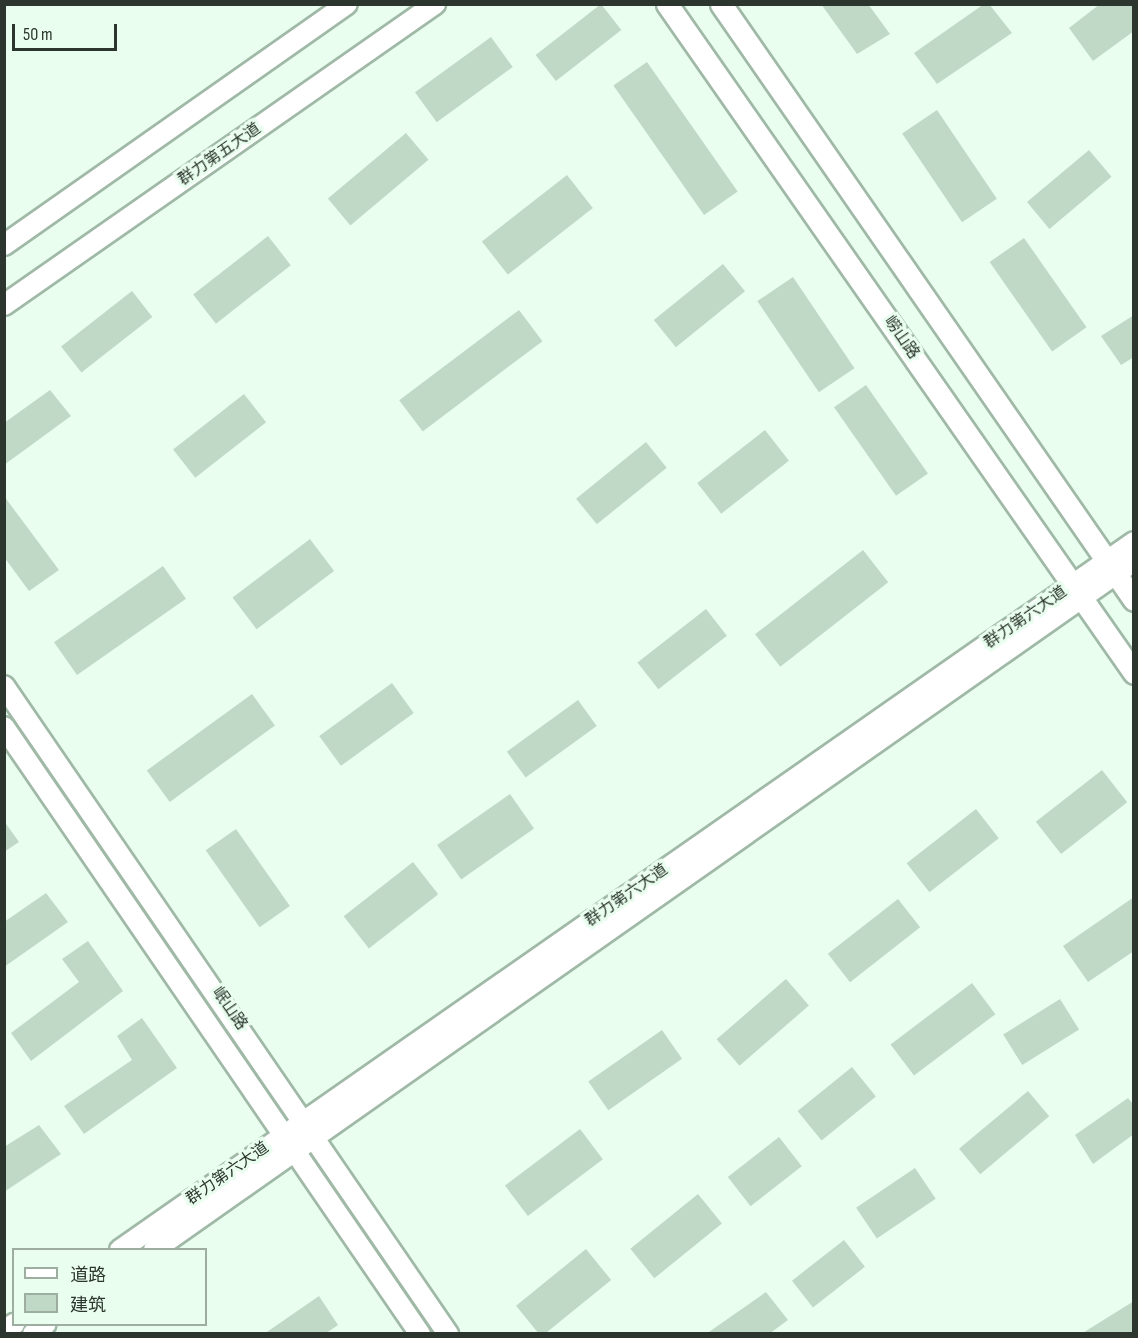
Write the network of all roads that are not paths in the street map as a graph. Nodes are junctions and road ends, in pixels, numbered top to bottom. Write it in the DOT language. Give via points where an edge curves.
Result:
graph roads {
  1 [pos="348,4"];
  2 [pos="435,4"];
  3 [pos="667,4"];
  4 [pos="721,4"];
  5 [pos="4,245"];
  6 [pos="4,305"];
  7 [pos="1134,542"];
  8 [pos="1134,561"];
  9 [pos="1111,567"];
  10 [pos="1077,591"];
  11 [pos="1134,600"];
  12 [pos="1134,673"];
  13 [pos="4,686"];
  14 [pos="4,727"];
  15 [pos="306,1119"];
  16 [pos="286,1134"];
  17 [pos="316,1137"];
  18 [pos="297,1150"];
  19 [pos="123,1248"];
  20 [pos="157,1248"];
  21 [pos="420,1334"];
  22 [pos="448,1334"];
  1 -- 5 [label="main road"];
  2 -- 6 [label="main road, 群力第五大道"];
  3 -- 10 [label="main road, 崂山路"];
  4 -- 9 [label="main road"];
  7 -- 9 [label="main road, 群力第六大道"];
  8 -- 9 [label="main road, 群力第六大道"];
  9 -- 10 [label="main road, 群力第六大道"];
  9 -- 11 [label="main road"];
  10 -- 12 [label="main road, 崂山路"];
  10 -- 15 [label="main road, 群力第六大道"];
  10 -- 17 [label="main road, 群力第六大道"];
  13 -- 15 [label="main road, 岷山路"];
  14 -- 16 [label="main road, 岷山路"];
  15 -- 16 [label="main road, 群力第六大道"];
  15 -- 17 [label="main road, 岷山路"];
  16 -- 18 [label="main road, 岷山路"];
  16 -- 19 [label="main road, 群力第六大道"];
  17 -- 18 [label="main road, 群力第六大道"];
  17 -- 22 [label="main road, 岷山路"];
  18 -- 20 [label="main road, 群力第六大道"];
  18 -- 21 [label="main road, 岷山路"];
}
